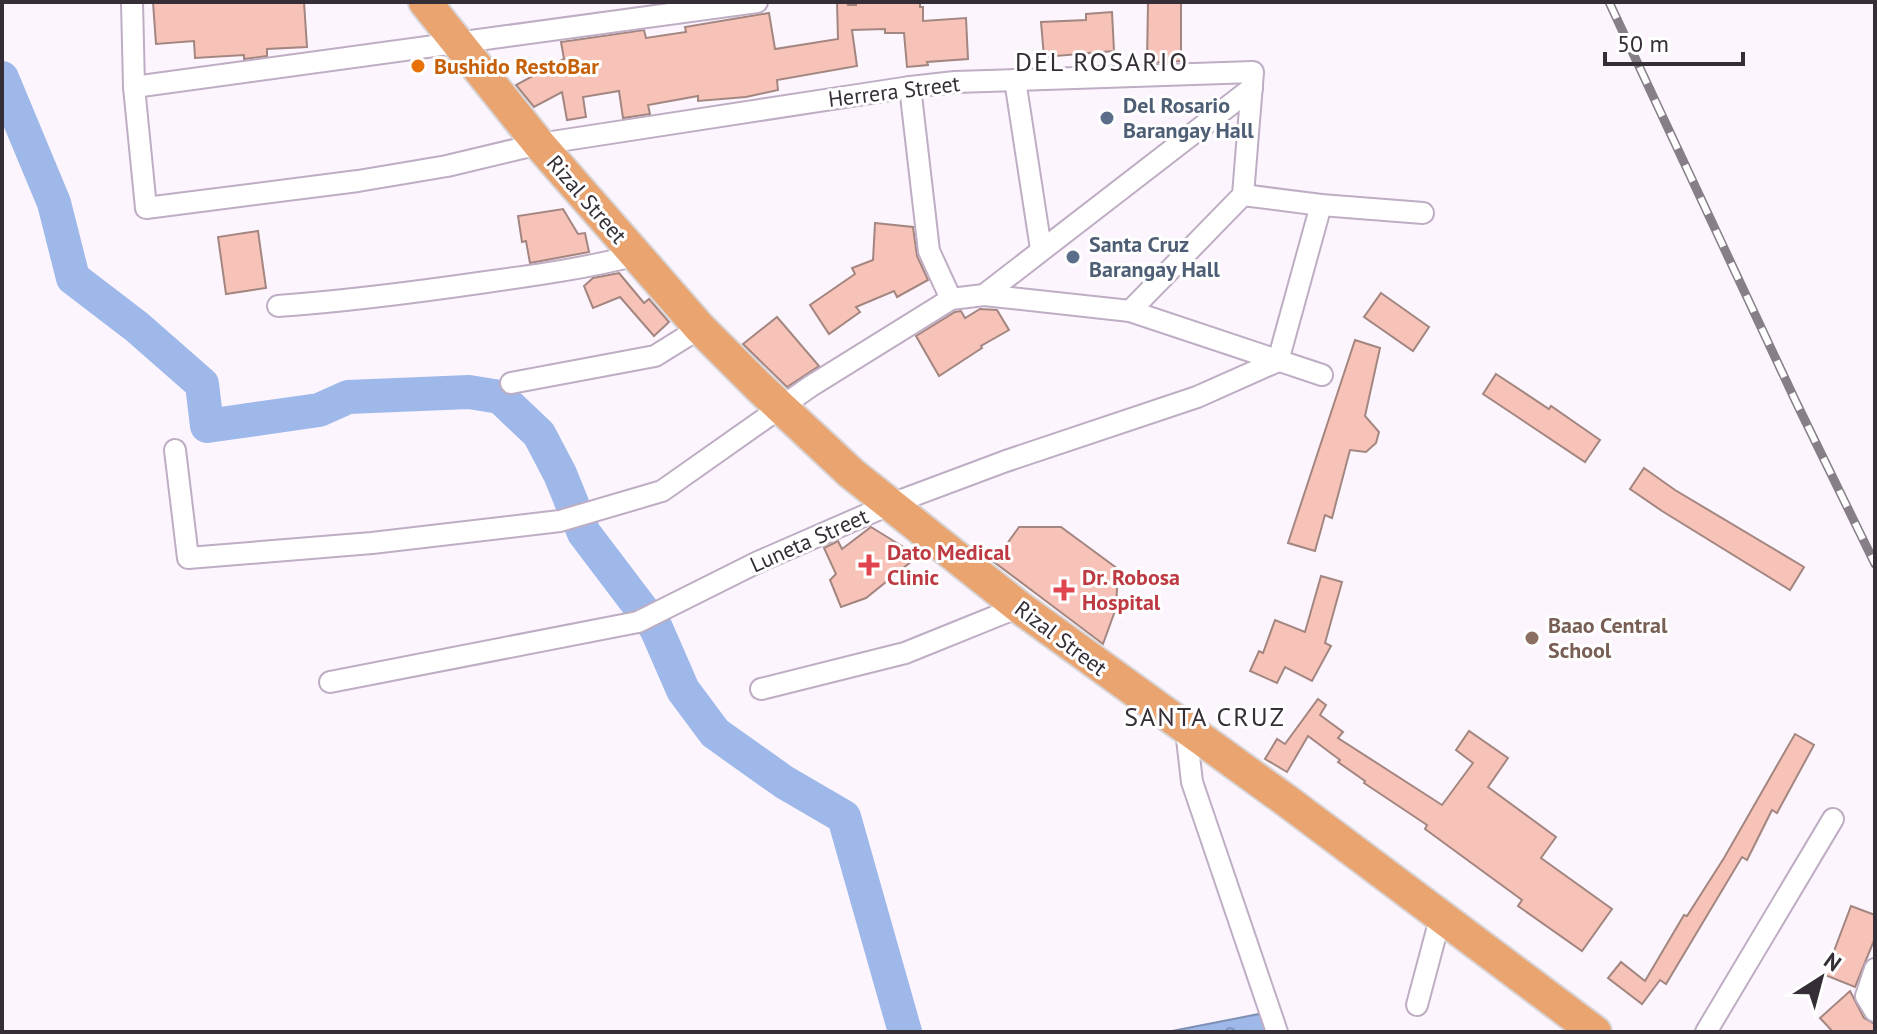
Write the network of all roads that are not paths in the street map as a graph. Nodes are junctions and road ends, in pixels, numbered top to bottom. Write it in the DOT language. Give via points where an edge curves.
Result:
graph roads {
  1 [pos="132,2"];
  2 [pos="425,2"];
  3 [pos="757,2"];
  4 [pos="457,42"];
  5 [pos="1015,80"];
  6 [pos="1252,80"];
  7 [pos="134,87"];
  8 [pos="910,87"];
  9 [pos="539,144"];
  10 [pos="1243,195"];
  11 [pos="1321,205"];
  12 [pos="1423,213"];
  13 [pos="1041,249"];
  14 [pos="637,255"];
  15 [pos="984,295"];
  16 [pos="951,299"];
  17 [pos="278,306"];
  18 [pos="1130,311"];
  19 [pos="700,328"];
  20 [pos="1278,361"];
  21 [pos="1322,375"];
  22 [pos="511,383"];
  23 [pos="781,408"];
  24 [pos="175,450"];
  25 [pos="891,504"];
  26 [pos="1019,607"];
  27 [pos="330,682"];
  28 [pos="761,689"];
  29 [pos="1186,730"];
  30 [pos="1833,819"];
  31 [pos="1441,915"];
  32 [pos="1875,969"];
  33 [pos="1417,1005"];
  34 [pos="1875,1011"];
  35 [pos="1277,1032"];
  36 [pos="1595,1032"];
  37 [pos="1706,1032"];
  1 -- 7 [label="street"];
  2 -- 4 [label="main road, Rizal Street"];
  3 -- 4 [label="street"];
  4 -- 7 [label="street"];
  4 -- 9 [label="main road, Rizal Street"];
  5 -- 6 [label="street, Herrera Street"];
  5 -- 8 [label="street, Herrera Street"];
  5 -- 13 [label="street"];
  6 -- 10 [label="street"];
  6 -- 13 [label="street"];
  7 -- 9 [label="street, Herrera Street" via="146,208 358,181"];
  8 -- 9 [label="street, Herrera Street"];
  8 -- 16 [label="street" via="929,251"];
  9 -- 14 [label="main road, Rizal Street"];
  10 -- 11 [label="street"];
  10 -- 18 [label="street"];
  11 -- 12 [label="street"];
  11 -- 20 [label="street"];
  13 -- 15 [label="street"];
  14 -- 17 [label="street" via="487,282"];
  14 -- 19 [label="main road, Rizal Street"];
  15 -- 16 [label="street"];
  15 -- 18 [label="street"];
  16 -- 23 [label="street"];
  18 -- 20 [label="street"];
  19 -- 22 [label="street" via="655,356"];
  19 -- 23 [label="main road, Rizal Street"];
  20 -- 21 [label="street"];
  20 -- 25 [label="street, Luneta Street" via="1197,397"];
  23 -- 24 [label="street" via="662,491 560,521 188,558"];
  23 -- 25 [label="main road, Rizal Street"];
  25 -- 26 [label="main road, Rizal Street"];
  25 -- 27 [label="street, Luneta Street" via="647,617"];
  26 -- 28 [label="street" via="905,653"];
  26 -- 29 [label="main road, Rizal Street"];
  29 -- 31 [label="main road, Rizal Street"];
  29 -- 35 [label="street" via="1192,782"];
  30 -- 37 [label="street"];
  31 -- 33 [label="street"];
  31 -- 36 [label="main road, Rizal Street"];
  32 -- 34 [label="street" via="1866,996"];
}
